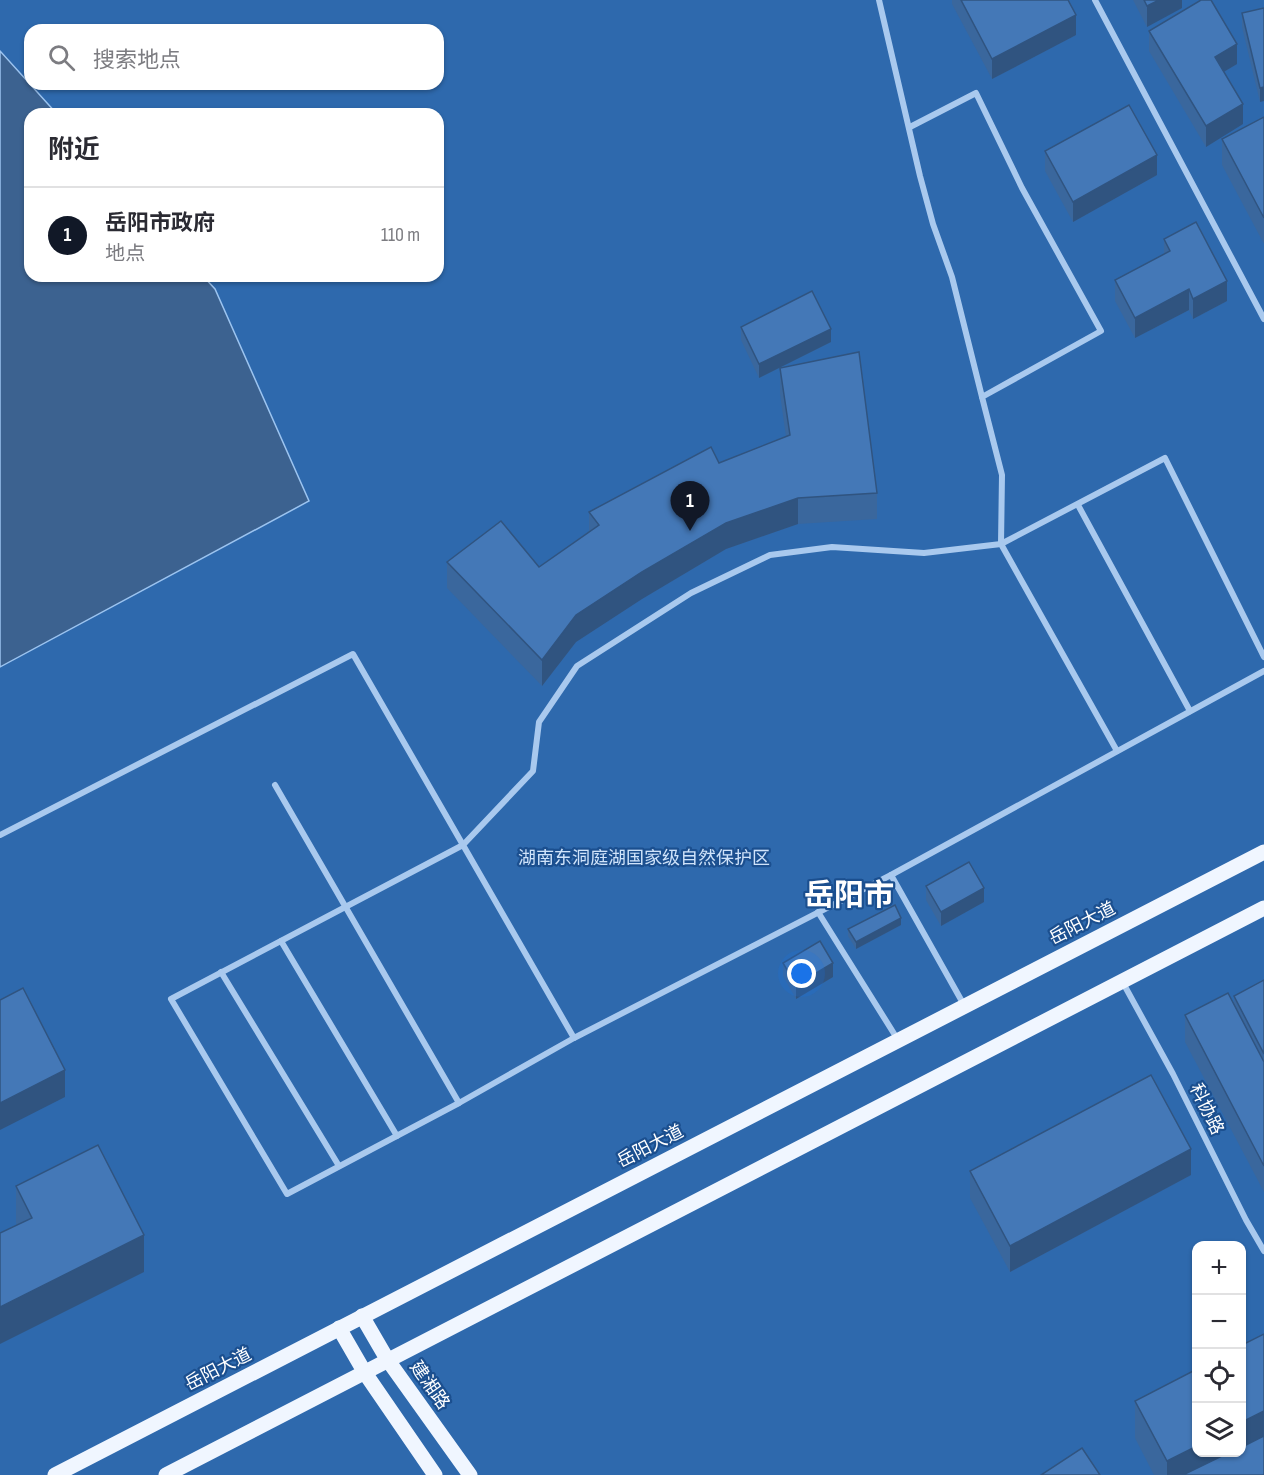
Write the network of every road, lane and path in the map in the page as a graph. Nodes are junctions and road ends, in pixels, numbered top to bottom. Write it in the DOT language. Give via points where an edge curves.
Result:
graph roads {
  1 [pos="879,0"];
  2 [pos="1095,0"];
  3 [pos="910,127"];
  4 [pos="1264,319"];
  5 [pos="982,397"];
  6 [pos="1078,505"];
  7 [pos="1001,544"];
  8 [pos="1264,657"];
  9 [pos="1264,671"];
  10 [pos="1190,711"];
  11 [pos="1117,752"];
  12 [pos="275,785"];
  13 [pos="0,836"];
  14 [pos="463,845"];
  15 [pos="1264,852"];
  16 [pos="891,875"];
  17 [pos="345,907"];
  18 [pos="1264,908"];
  19 [pos="818,912"];
  20 [pos="281,941"];
  21 [pos="221,972"];
  22 [pos="1122,981"];
  23 [pos="965,1006"];
  24 [pos="574,1038"];
  25 [pos="898,1040"];
  26 [pos="459,1103"];
  27 [pos="397,1136"];
  28 [pos="339,1166"];
  29 [pos="1264,1251"];
  30 [pos="362,1316"];
  31 [pos="339,1328"];
  32 [pos="387,1359"];
  33 [pos="365,1373"];
  34 [pos="55,1475"];
  35 [pos="166,1475"];
  36 [pos="435,1475"];
  37 [pos="470,1475"];
  1 -- 3 [label="street"];
  2 -- 4 [label="street"];
  3 -- 5 [label="street"];
  3 -- 5 [label="street" via="976,93 1022,188 1101,331"];
  5 -- 7 [label="street" via="1002,475"];
  6 -- 7 [label="street"];
  6 -- 8 [label="street" via="1165,458"];
  6 -- 10 [label="street"];
  7 -- 11 [label="street"];
  7 -- 14 [label="street" via="924,553 832,547 770,555 691,593 577,666 539,722 533,771"];
  9 -- 10 [label="street"];
  10 -- 11 [label="street"];
  11 -- 16 [label="street"];
  12 -- 17 [label="street"];
  13 -- 14 [label="street" via="353,654"];
  14 -- 17 [label="street"];
  14 -- 24 [label="street"];
  15 -- 23 [label="main road, 岳阳大道"];
  16 -- 19 [label="street"];
  16 -- 23 [label="street"];
  17 -- 20 [label="street"];
  17 -- 26 [label="street"];
  18 -- 22 [label="main road"];
  19 -- 24 [label="street"];
  19 -- 25 [label="street"];
  20 -- 21 [label="street"];
  20 -- 27 [label="street"];
  21 -- 28 [label="street"];
  21 -- 28 [label="street" via="171,999 287,1194"];
  22 -- 29 [label="street, 科协路"];
  22 -- 32 [label="main road"];
  23 -- 25 [label="main road, 岳阳大道"];
  24 -- 26 [label="street"];
  25 -- 30 [label="main road, 岳阳大道"];
  26 -- 27 [label="street"];
  27 -- 28 [label="street"];
  30 -- 31 [label="main road, 岳阳大道"];
  30 -- 32 [label="main road, 建湘路"];
  31 -- 33 [label="main road"];
  31 -- 34 [label="main road, 岳阳大道"];
  32 -- 33 [label="main road"];
  32 -- 37 [label="main road, 建湘路"];
  33 -- 35 [label="main road"];
  33 -- 36 [label="main road"];
}
